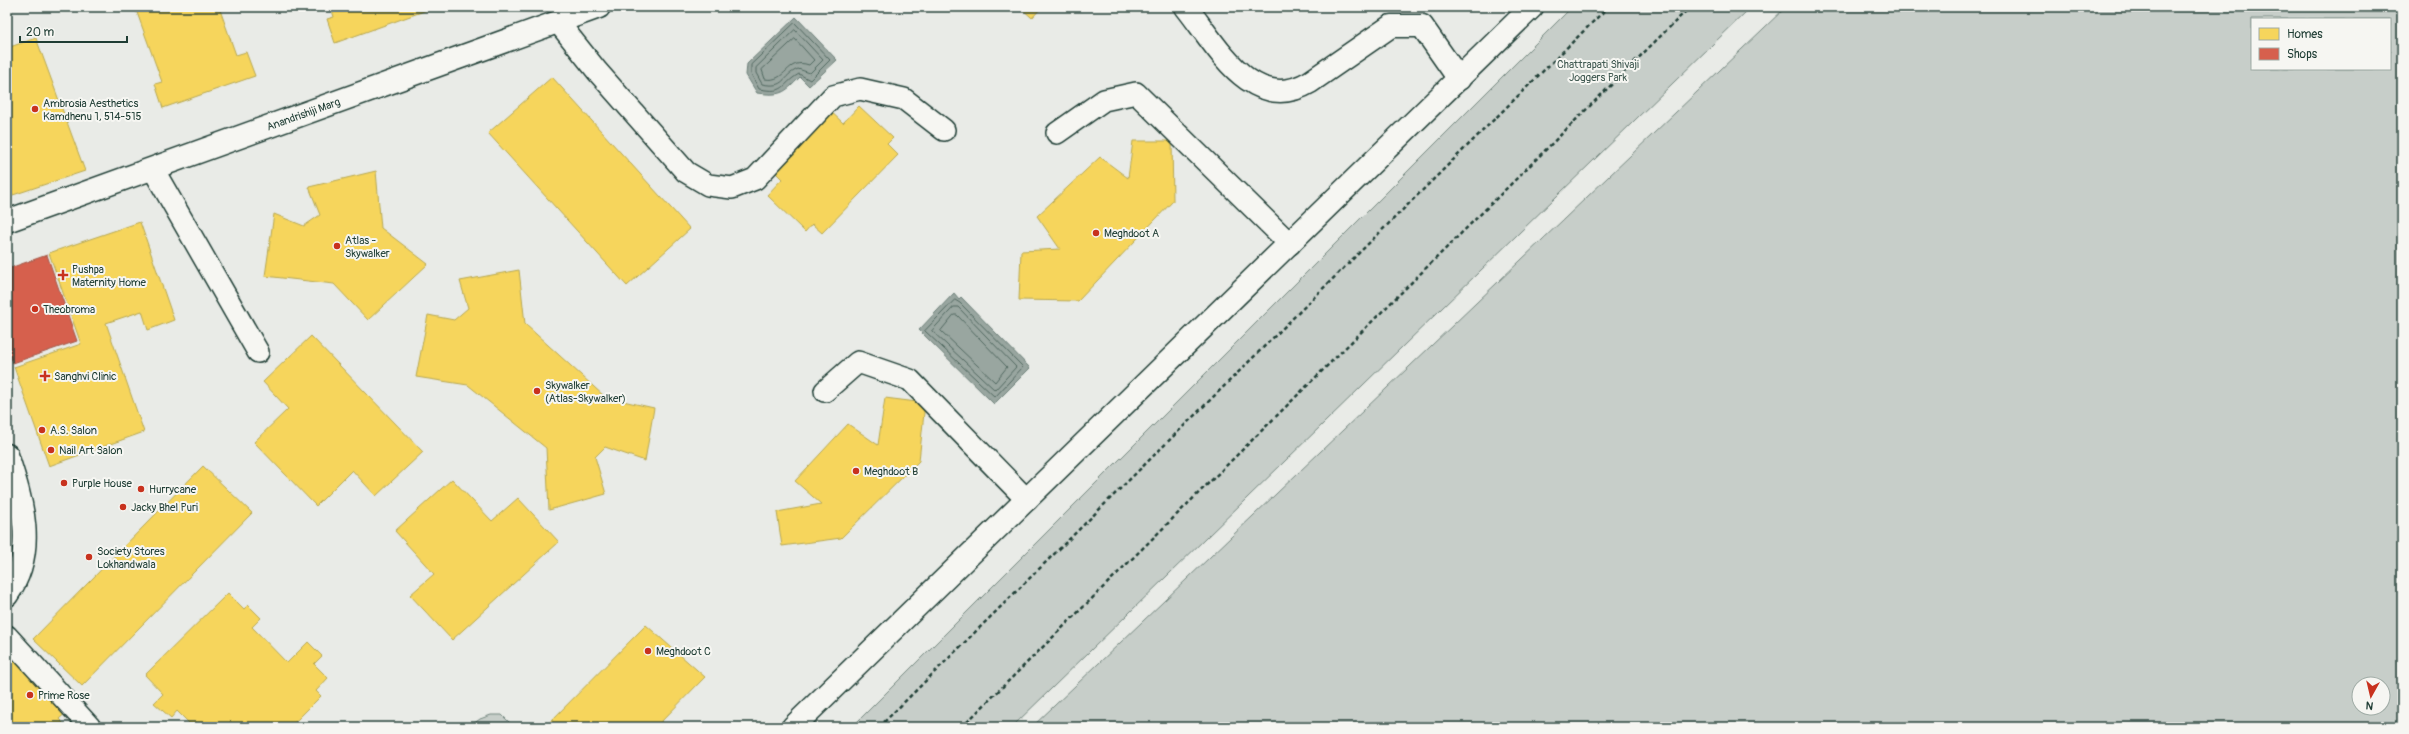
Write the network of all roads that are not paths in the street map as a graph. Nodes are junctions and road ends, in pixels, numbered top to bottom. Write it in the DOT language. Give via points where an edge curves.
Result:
graph roads {
  1 [pos="599,7"];
  2 [pos="1186,7"];
  3 [pos="1532,7"];
  4 [pos="558,22"];
  5 [pos="1459,79"];
  6 [pos="944,130"];
  7 [pos="1057,133"];
  8 [pos="153,169"];
  9 [pos="7,221"];
  10 [pos="1290,244"];
  11 [pos="258,352"];
  12 [pos="825,391"];
  13 [pos="7,455"];
  14 [pos="1026,500"];
  15 [pos="7,595"];
  16 [pos="7,636"];
  17 [pos="90,727"];
  18 [pos="793,727"];
  1 -- 4 [label="street, Anandrishiji Marg"];
  2 -- 5 [label="street" via="1231,67 1254,84 1282,92 1305,85 1392,26 1422,26"];
  3 -- 5 [label="street"];
  4 -- 6 [label="lane" via="597,71 686,172 708,185 732,188 754,179 833,96 860,89 904,99"];
  4 -- 8 [label="street, Anandrishiji Marg"];
  5 -- 10 [label="street"];
  7 -- 10 [label="lane" via="1104,100 1136,93"];
  8 -- 9 [label="street, Anandrishiji Marg"];
  8 -- 11 [label="lane"];
  10 -- 14 [label="street"];
  12 -- 14 [label="lane" via="858,362 910,380"];
  13 -- 15 [label="street" via="21,498 26,540 18,575"];
  14 -- 18 [label="street"];
  16 -- 17 [label="lane"];
}
